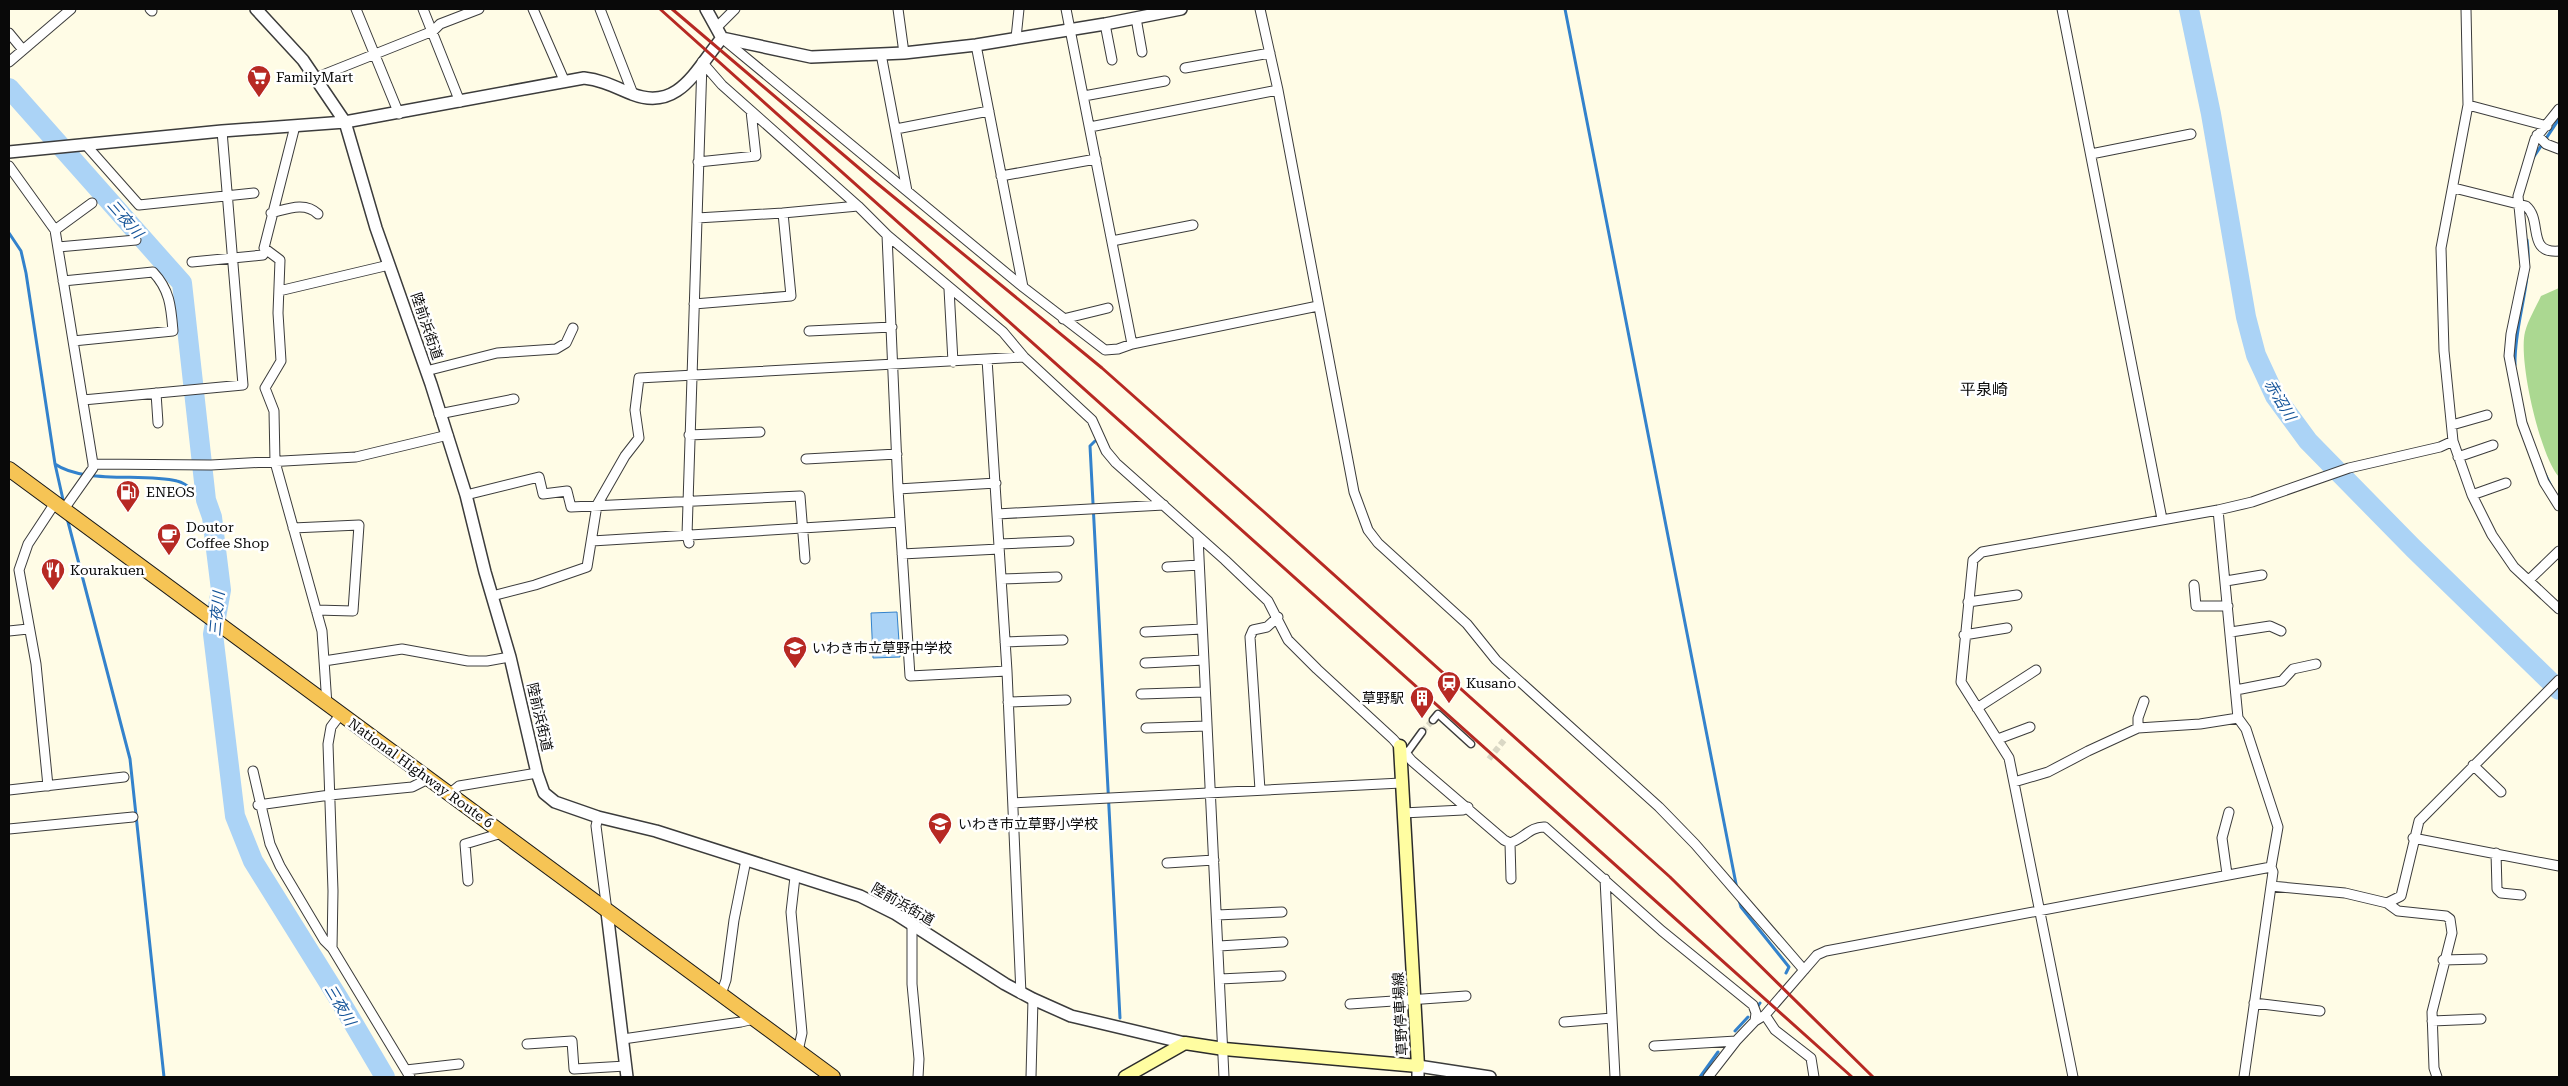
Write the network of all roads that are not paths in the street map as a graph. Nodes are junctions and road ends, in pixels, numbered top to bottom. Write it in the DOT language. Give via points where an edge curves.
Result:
graph roads {
  1 [pos="71,9"];
  2 [pos="256,9"];
  3 [pos="356,9"];
  4 [pos="423,9"];
  5 [pos="479,9"];
  6 [pos="533,9"];
  7 [pos="600,9"];
  8 [pos="706,9"];
  9 [pos="735,9"];
  10 [pos="898,9"];
  11 [pos="1019,9"];
  12 [pos="1066,9"];
  13 [pos="1181,9"];
  14 [pos="1260,9"];
  15 [pos="2062,9"];
  16 [pos="2466,9"];
  17 [pos="1136,18"];
  18 [pos="1105,24"];
  19 [pos="1070,28"];
  20 [pos="432,31"];
  21 [pos="9,33"];
  22 [pos="719,33"];
  23 [pos="1016,38"];
  24 [pos="976,45"];
  25 [pos="23,50"];
  26 [pos="1142,52"];
  27 [pos="904,53"];
  28 [pos="1270,53"];
  29 [pos="881,54"];
  30 [pos="375,55"];
  31 [pos="1112,60"];
  32 [pos="9,62"];
  33 [pos="702,62"];
  34 [pos="1185,68"];
  35 [pos="315,78"];
  36 [pos="564,80"];
  37 [pos="1165,81"];
  38 [pos="1278,90"];
  39 [pos="633,94"];
  40 [pos="1084,96"];
  41 [pos="460,102"];
  42 [pos="2468,105"];
  43 [pos="2559,109"];
  44 [pos="751,110"];
  45 [pos="989,111"];
  46 [pos="399,114"];
  47 [pos="345,122"];
  48 [pos="295,126"];
  49 [pos="2547,126"];
  50 [pos="1090,127"];
  51 [pos="896,129"];
  52 [pos="222,130"];
  53 [pos="2191,134"];
  54 [pos="2541,139"];
  55 [pos="85,144"];
  56 [pos="2559,149"];
  57 [pos="9,152"];
  58 [pos="2090,154"];
  59 [pos="1096,159"];
  60 [pos="698,162"];
  61 [pos="9,166"];
  62 [pos="1001,176"];
  63 [pos="2454,188"];
  64 [pos="907,191"];
  65 [pos="254,193"];
  66 [pos="227,197"];
  67 [pos="92,203"];
  68 [pos="858,206"];
  69 [pos="2521,206"];
  70 [pos="272,213"];
  71 [pos="318,214"];
  72 [pos="783,214"];
  73 [pos="697,218"];
  74 [pos="1193,225"];
  75 [pos="55,230"];
  76 [pos="887,235"];
  77 [pos="136,240"];
  78 [pos="1112,241"];
  79 [pos="58,247"];
  80 [pos="2559,251"];
  81 [pos="263,255"];
  82 [pos="232,258"];
  83 [pos="192,262"];
  84 [pos="389,265"];
  85 [pos="63,281"];
  86 [pos="1023,287"];
  87 [pos="949,289"];
  88 [pos="279,291"];
  89 [pos="694,304"];
  90 [pos="1318,306"];
  91 [pos="1108,308"];
  92 [pos="1063,318"];
  93 [pos="892,327"];
  94 [pos="573,328"];
  95 [pos="809,331"];
  96 [pos="73,341"];
  97 [pos="1132,344"];
  98 [pos="1024,357"];
  99 [pos="987,359"];
  100 [pos="953,362"];
  101 [pos="893,366"];
  102 [pos="426,371"];
  103 [pos="690,376"];
  104 [pos="156,393"];
  105 [pos="514,399"];
  106 [pos="83,400"];
  107 [pos="439,414"];
  108 [pos="2487,415"];
  109 [pos="158,423"];
  110 [pos="2452,425"];
  111 [pos="760,432"];
  112 [pos="448,435"];
  113 [pos="689,435"];
  114 [pos="2453,441"];
  115 [pos="2493,445"];
  116 [pos="897,454"];
  117 [pos="2458,457"];
  118 [pos="806,459"];
  119 [pos="274,462"];
  120 [pos="93,466"];
  121 [pos="9,469"];
  122 [pos="996,483"];
  123 [pos="2506,483"];
  124 [pos="898,489"];
  125 [pos="466,495"];
  126 [pos="2472,495"];
  127 [pos="687,501"];
  128 [pos="597,505"];
  129 [pos="60,506"];
  130 [pos="1164,506"];
  131 [pos="2559,506"];
  132 [pos="2218,510"];
  133 [pos="997,514"];
  134 [pos="2162,519"];
  135 [pos="900,522"];
  136 [pos="293,528"];
  137 [pos="802,528"];
  138 [pos="1198,537"];
  139 [pos="688,539"];
  140 [pos="592,541"];
  141 [pos="1069,541"];
  142 [pos="999,547"];
  143 [pos="2559,551"];
  144 [pos="902,554"];
  145 [pos="805,559"];
  146 [pos="1199,566"];
  147 [pos="1166,567"];
  148 [pos="2262,575"];
  149 [pos="1057,577"];
  150 [pos="1001,579"];
  151 [pos="2226,580"];
  152 [pos="2530,580"];
  153 [pos="2194,585"];
  154 [pos="2017,595"];
  155 [pos="492,596"];
  156 [pos="1968,602"];
  157 [pos="2228,606"];
  158 [pos="2559,609"];
  159 [pos="316,610"];
  160 [pos="1278,617"];
  161 [pos="2007,628"];
  162 [pos="28,629"];
  163 [pos="1202,629"];
  164 [pos="9,631"];
  165 [pos="2281,631"];
  166 [pos="1145,632"];
  167 [pos="2231,632"];
  168 [pos="1964,635"];
  169 [pos="1062,640"];
  170 [pos="1005,642"];
  171 [pos="510,657"];
  172 [pos="1204,660"];
  173 [pos="324,661"];
  174 [pos="1145,662"];
  175 [pos="2316,664"];
  176 [pos="2036,670"];
  177 [pos="1007,671"];
  178 [pos="2559,680"];
  179 [pos="2236,690"];
  180 [pos="1205,692"];
  181 [pos="1141,694"];
  182 [pos="1066,700"];
  183 [pos="2144,701"];
  184 [pos="1008,702"];
  185 [pos="328,705"];
  186 [pos="1977,708"];
  187 [pos="340,714"];
  188 [pos="2238,718"];
  189 [pos="1432,720"];
  190 [pos="1207,726"];
  191 [pos="2030,727"];
  192 [pos="1146,728"];
  193 [pos="2138,728"];
  194 [pos="1422,732"];
  195 [pos="1998,740"];
  196 [pos="1472,744"];
  197 [pos="1403,750"];
  198 [pos="2473,765"];
  199 [pos="253,771"];
  200 [pos="537,773"];
  201 [pos="124,777"];
  202 [pos="428,779"];
  203 [pos="2014,782"];
  204 [pos="1401,783"];
  205 [pos="48,786"];
  206 [pos="9,790"];
  207 [pos="1260,790"];
  208 [pos="1211,792"];
  209 [pos="2501,792"];
  210 [pos="449,794"];
  211 [pos="330,795"];
  212 [pos="1013,803"];
  213 [pos="259,805"];
  214 [pos="1468,807"];
  215 [pos="1403,812"];
  216 [pos="2229,812"];
  217 [pos="133,817"];
  218 [pos="598,817"];
  219 [pos="9,829"];
  220 [pos="502,833"];
  221 [pos="2414,838"];
  222 [pos="1510,843"];
  223 [pos="2496,853"];
  224 [pos="746,860"];
  225 [pos="1214,860"];
  226 [pos="1167,862"];
  227 [pos="2559,866"];
  228 [pos="2271,867"];
  229 [pos="2227,874"];
  230 [pos="795,877"];
  231 [pos="1511,879"];
  232 [pos="1605,879"];
  233 [pos="468,881"];
  234 [pos="2270,886"];
  235 [pos="2521,895"];
  236 [pos="2387,903"];
  237 [pos="2041,910"];
  238 [pos="607,912"];
  239 [pos="1282,912"];
  240 [pos="1217,915"];
  241 [pos="912,926"];
  242 [pos="1283,942"];
  243 [pos="1219,946"];
  244 [pos="332,948"];
  245 [pos="2482,959"];
  246 [pos="2444,960"];
  247 [pos="1804,970"];
  248 [pos="1281,976"];
  249 [pos="1220,979"];
  250 [pos="721,994"];
  251 [pos="1021,994"];
  252 [pos="1466,996"];
  253 [pos="1033,999"];
  254 [pos="1414,1000"];
  255 [pos="2254,1003"];
  256 [pos="1350,1004"];
  257 [pos="2320,1011"];
  258 [pos="1765,1016"];
  259 [pos="754,1018"];
  260 [pos="1612,1018"];
  261 [pos="2481,1019"];
  262 [pos="1755,1021"];
  263 [pos="2432,1021"];
  264 [pos="1564,1022"];
  265 [pos="623,1039"];
  266 [pos="1736,1041"];
  267 [pos="1185,1043"];
  268 [pos="527,1044"];
  269 [pos="1654,1046"];
  270 [pos="1224,1049"];
  271 [pos="798,1052"];
  272 [pos="459,1064"];
  273 [pos="627,1072"];
  274 [pos="1418,1072"];
  275 [pos="408,1074"];
  276 [pos="833,1077"];
  277 [pos="918,1077"];
  278 [pos="1031,1077"];
  279 [pos="1125,1077"];
  280 [pos="1224,1077"];
  281 [pos="1490,1077"];
  282 [pos="1615,1077"];
  283 [pos="1708,1077"];
  284 [pos="1814,1077"];
  285 [pos="2073,1077"];
  286 [pos="2244,1077"];
  287 [pos="2437,1077"];
  1 -- 25 [label="street"];
  2 -- 35 [label="street, 陸前浜街道" via="303,60"];
  3 -- 30 [label="street"];
  4 -- 20 [label="street"];
  5 -- 20 [label="street" via="440,24"];
  6 -- 36 [label="street"];
  7 -- 39 [label="street"];
  8 -- 22 [label="street"];
  9 -- 22 [label="street"];
  10 -- 27 [label="street"];
  11 -- 23 [label="street"];
  12 -- 19 [label="street"];
  13 -- 17 [label="street"];
  14 -- 28 [label="street"];
  15 -- 58 [label="street"];
  16 -- 42 [label="street"];
  17 -- 18 [label="street"];
  17 -- 26 [label="street"];
  18 -- 19 [label="street"];
  18 -- 31 [label="street"];
  19 -- 23 [label="street"];
  19 -- 40 [label="street"];
  20 -- 30 [label="street"];
  20 -- 41 [label="street"];
  21 -- 25 [label="street"];
  22 -- 29 [label="street" via="811,57"];
  22 -- 33 [label="street"];
  22 -- 64 [label="street"];
  23 -- 24 [label="street"];
  24 -- 27 [label="street"];
  24 -- 45 [label="street"];
  25 -- 32 [label="street"];
  27 -- 29 [label="street"];
  28 -- 34 [label="street"];
  28 -- 38 [label="street"];
  29 -- 51 [label="street"];
  30 -- 35 [label="street"];
  30 -- 46 [label="street"];
  33 -- 39 [label="street" via="689,80 666,98"];
  33 -- 44 [label="street"];
  33 -- 60 [label="street"];
  35 -- 47 [label="street, 陸前浜街道"];
  36 -- 39 [label="street" via="599,79"];
  36 -- 41 [label="street"];
  37 -- 40 [label="street"];
  38 -- 50 [label="street"];
  38 -- 90 [label="street"];
  40 -- 50 [label="street"];
  41 -- 46 [label="street"];
  42 -- 49 [label="street"];
  42 -- 63 [label="street"];
  43 -- 49 [label="street"];
  44 -- 60 [label="street" via="756,156"];
  44 -- 68 [label="street"];
  45 -- 51 [label="street"];
  45 -- 62 [label="street"];
  46 -- 47 [label="street"];
  47 -- 48 [label="street"];
  47 -- 84 [label="street, 陸前浜街道"];
  48 -- 52 [label="street"];
  48 -- 70 [label="street"];
  49 -- 54 [label="street"];
  50 -- 59 [label="street"];
  51 -- 64 [label="street"];
  52 -- 55 [label="street"];
  52 -- 66 [label="street"];
  53 -- 58 [label="street"];
  54 -- 56 [label="street"];
  54 -- 69 [label="street" via="2530,150 2518,196"];
  55 -- 57 [label="street"];
  55 -- 66 [label="street" via="139,205"];
  58 -- 134 [label="street"];
  59 -- 62 [label="street"];
  59 -- 78 [label="street"];
  60 -- 73 [label="street"];
  61 -- 75 [label="street"];
  62 -- 86 [label="street"];
  63 -- 69 [label="street"];
  63 -- 110 [label="street" via="2441,248 2440,276"];
  64 -- 86 [label="street"];
  65 -- 66 [label="street"];
  66 -- 82 [label="street"];
  67 -- 75 [label="street"];
  68 -- 72 [label="street"];
  68 -- 76 [label="street"];
  69 -- 80 [label="street" via="2532,216 2542,247 2547,252"];
  69 -- 131 [label="street" via="2525,267 2509,356 2522,423 2544,482"];
  70 -- 71 [label="street" via="302,207 312,208"];
  70 -- 88 [label="street" via="264,248 280,260"];
  72 -- 73 [label="street"];
  72 -- 89 [label="street" via="792,296"];
  73 -- 89 [label="street"];
  74 -- 78 [label="street"];
  75 -- 79 [label="street"];
  76 -- 87 [label="street"];
  76 -- 93 [label="street"];
  77 -- 79 [label="street"];
  78 -- 97 [label="street"];
  79 -- 85 [label="street"];
  81 -- 82 [label="street"];
  82 -- 83 [label="street"];
  82 -- 104 [label="street" via="243,385"];
  84 -- 88 [label="street"];
  84 -- 102 [label="street, 陸前浜街道"];
  85 -- 96 [label="street"];
  85 -- 96 [label="street" via="153,272 164,283 170,296 173,331"];
  86 -- 92 [label="street"];
  87 -- 98 [label="street" via="1002,332"];
  87 -- 100 [label="street"];
  88 -- 119 [label="street" via="281,361 265,388 274,411"];
  89 -- 103 [label="street"];
  90 -- 97 [label="street"];
  90 -- 247 [label="street" via="1354,492 1368,530 1378,544 1467,624 1496,660 1659,807"];
  91 -- 92 [label="street"];
  92 -- 97 [label="street" via="1106,350"];
  93 -- 95 [label="street"];
  93 -- 101 [label="street"];
  94 -- 102 [label="street" via="566,343 556,349 497,353"];
  96 -- 106 [label="street"];
  98 -- 99 [label="street"];
  98 -- 130 [label="street" via="1092,420 1106,452"];
  99 -- 100 [label="street"];
  99 -- 122 [label="street"];
  100 -- 101 [label="street"];
  101 -- 103 [label="street"];
  101 -- 116 [label="street"];
  102 -- 107 [label="street, 陸前浜街道"];
  103 -- 113 [label="street"];
  103 -- 128 [label="street" via="639,378 635,410 639,438"];
  104 -- 106 [label="street"];
  104 -- 109 [label="street"];
  105 -- 107 [label="street"];
  106 -- 120 [label="street"];
  107 -- 112 [label="street, 陸前浜街道"];
  108 -- 110 [label="street"];
  110 -- 114 [label="street"];
  111 -- 113 [label="street"];
  112 -- 119 [label="street" via="356,457"];
  112 -- 125 [label="street, 陸前浜街道"];
  113 -- 127 [label="street"];
  114 -- 117 [label="street"];
  114 -- 132 [label="street" via="2440,447 2346,469 2252,502"];
  115 -- 117 [label="street"];
  116 -- 118 [label="street"];
  116 -- 124 [label="street"];
  117 -- 126 [label="street"];
  119 -- 120 [label="street"];
  119 -- 136 [label="street"];
  120 -- 129 [label="street"];
  121 -- 129 [label="highway, National Highway Route 6"];
  122 -- 124 [label="street"];
  122 -- 133 [label="street"];
  123 -- 126 [label="street"];
  124 -- 135 [label="street"];
  125 -- 128 [label="street" via="539,476 543,494 567,491 570,507"];
  125 -- 155 [label="street, 陸前浜街道"];
  126 -- 152 [label="street" via="2492,536 2514,566"];
  127 -- 128 [label="street"];
  127 -- 137 [label="street" via="800,496"];
  127 -- 139 [label="street"];
  128 -- 140 [label="street"];
  129 -- 162 [label="street" via="28,544 19,570"];
  129 -- 185 [label="highway, National Highway Route 6"];
  130 -- 133 [label="street"];
  130 -- 138 [label="street"];
  132 -- 134 [label="street"];
  132 -- 151 [label="street"];
  133 -- 142 [label="street"];
  134 -- 156 [label="street" via="1978,554 1973,560"];
  135 -- 137 [label="street"];
  135 -- 144 [label="street"];
  136 -- 159 [label="street"];
  136 -- 159 [label="street" via="359,525 353,611"];
  137 -- 139 [label="street"];
  137 -- 145 [label="street"];
  138 -- 146 [label="street"];
  138 -- 160 [label="street" via="1268,601"];
  139 -- 140 [label="street"];
  140 -- 155 [label="street" via="587,567"];
  141 -- 142 [label="street"];
  142 -- 144 [label="street"];
  142 -- 150 [label="street"];
  143 -- 152 [label="street"];
  144 -- 177 [label="street" via="910,676"];
  146 -- 147 [label="street"];
  146 -- 163 [label="street"];
  148 -- 151 [label="street"];
  149 -- 150 [label="street"];
  150 -- 170 [label="street"];
  151 -- 157 [label="street"];
  152 -- 158 [label="street"];
  153 -- 157 [label="street" via="2196,606"];
  154 -- 156 [label="street"];
  155 -- 171 [label="street, 陸前浜街道"];
  156 -- 168 [label="street"];
  157 -- 167 [label="street"];
  159 -- 173 [label="street" via="322,631"];
  160 -- 197 [label="street" via="1288,640"];
  160 -- 207 [label="street" via="1267,627 1253,630 1250,637"];
  161 -- 168 [label="street"];
  162 -- 164 [label="street"];
  162 -- 205 [label="street" via="36,664"];
  163 -- 166 [label="street"];
  163 -- 172 [label="street"];
  165 -- 167 [label="street" via="2270,626"];
  167 -- 179 [label="street"];
  168 -- 186 [label="street" via="1961,682"];
  169 -- 170 [label="street"];
  170 -- 177 [label="street"];
  171 -- 173 [label="street" via="468,661 402,649"];
  171 -- 200 [label="street, 陸前浜街道"];
  172 -- 174 [label="street"];
  172 -- 180 [label="street"];
  173 -- 185 [label="street"];
  175 -- 179 [label="street" via="2293,669 2282,681"];
  176 -- 186 [label="street"];
  177 -- 184 [label="street"];
  178 -- 198 [label="street"];
  179 -- 188 [label="street"];
  180 -- 181 [label="street"];
  180 -- 190 [label="street"];
  182 -- 184 [label="street"];
  183 -- 193 [label="street"];
  184 -- 212 [label="street"];
  185 -- 187 [label="highway, National Highway Route 6"];
  186 -- 195 [label="street"];
  187 -- 202 [label="highway, National Highway Route 6"];
  187 -- 211 [label="street" via="331,727 328,744"];
  188 -- 193 [label="street"];
  188 -- 228 [label="street" via="2246,728 2278,827"];
  189 -- 196 [label="street" via="1438,714"];
  190 -- 192 [label="street"];
  190 -- 208 [label="street"];
  191 -- 195 [label="street"];
  193 -- 203 [label="street" via="2048,772"];
  194 -- 197 [label="street"];
  195 -- 203 [label="street" via="2009,758"];
  197 -- 204 [label="main road, 草野停車場線"];
  197 -- 214 [label="street"];
  198 -- 209 [label="street"];
  198 -- 221 [label="street" via="2423,816"];
  199 -- 213 [label="street"];
  200 -- 210 [label="street" via="459,786"];
  200 -- 218 [label="street, 陸前浜街道" via="544,793 555,802"];
  201 -- 205 [label="street"];
  202 -- 210 [label="highway, National Highway Route 6"];
  202 -- 211 [label="street" via="412,787"];
  203 -- 237 [label="street"];
  204 -- 207 [label="street"];
  204 -- 215 [label="main road, 草野停車場線"];
  205 -- 206 [label="street"];
  207 -- 208 [label="street"];
  208 -- 212 [label="street"];
  208 -- 225 [label="street"];
  210 -- 220 [label="highway, National Highway Route 6"];
  211 -- 213 [label="street"];
  211 -- 244 [label="street"];
  212 -- 251 [label="street"];
  213 -- 244 [label="street" via="280,866"];
  214 -- 215 [label="street" via="1462,810"];
  214 -- 222 [label="street"];
  215 -- 254 [label="main road, 草野停車場線"];
  216 -- 229 [label="street" via="2222,838"];
  217 -- 219 [label="street"];
  218 -- 224 [label="street, 陸前浜街道" via="656,831"];
  218 -- 238 [label="street" via="596,826"];
  220 -- 233 [label="street" via="465,844"];
  220 -- 238 [label="highway, National Highway Route 6"];
  221 -- 223 [label="street"];
  221 -- 236 [label="street" via="2401,896"];
  222 -- 231 [label="street"];
  222 -- 232 [label="street" via="1536,826 1545,827"];
  223 -- 227 [label="street"];
  223 -- 235 [label="street" via="2497,889 2501,893"];
  224 -- 230 [label="street, 陸前浜街道"];
  224 -- 250 [label="street"];
  225 -- 226 [label="street"];
  225 -- 240 [label="street"];
  228 -- 229 [label="street"];
  228 -- 234 [label="street"];
  229 -- 237 [label="street"];
  230 -- 241 [label="street, 陸前浜街道" via="860,896"];
  230 -- 271 [label="street" via="791,912 802,1033"];
  232 -- 260 [label="street"];
  232 -- 262 [label="street" via="1662,931 1753,1005"];
  234 -- 236 [label="street" via="2345,894"];
  234 -- 255 [label="street"];
  236 -- 246 [label="street" via="2398,911 2450,919 2452,933"];
  237 -- 247 [label="street" via="1832,950 1817,955"];
  237 -- 285 [label="street"];
  238 -- 250 [label="highway, National Highway Route 6"];
  238 -- 265 [label="street"];
  239 -- 240 [label="street"];
  240 -- 243 [label="street"];
  241 -- 251 [label="street, 陸前浜街道"];
  241 -- 277 [label="street"];
  242 -- 243 [label="street"];
  243 -- 249 [label="street"];
  244 -- 275 [label="street"];
  245 -- 246 [label="street"];
  246 -- 263 [label="street" via="2434,995"];
  247 -- 258 [label="street"];
  248 -- 249 [label="street"];
  249 -- 270 [label="street"];
  250 -- 259 [label="highway, National Highway Route 6"];
  251 -- 253 [label="street, 陸前浜街道"];
  252 -- 254 [label="street"];
  253 -- 267 [label="street, 陸前浜街道" via="1071,1016"];
  253 -- 278 [label="street"];
  254 -- 256 [label="street"];
  254 -- 274 [label="main road, 草野停車場線"];
  255 -- 257 [label="street"];
  255 -- 286 [label="street"];
  258 -- 262 [label="street"];
  258 -- 284 [label="street" via="1775,1030 1811,1058"];
  259 -- 265 [label="street"];
  259 -- 271 [label="highway, National Highway Route 6"];
  260 -- 264 [label="street"];
  260 -- 282 [label="street"];
  261 -- 263 [label="street"];
  262 -- 266 [label="street"];
  263 -- 287 [label="street"];
  265 -- 273 [label="street"];
  266 -- 269 [label="street"];
  266 -- 283 [label="street"];
  267 -- 270 [label="main road, 草野停車場線"];
  267 -- 279 [label="main road"];
  268 -- 273 [label="street" via="572,1042 574,1069"];
  270 -- 274 [label="main road, 草野停車場線"];
  270 -- 280 [label="street"];
  271 -- 276 [label="highway, National Highway Route 6"];
  272 -- 275 [label="street"];
  274 -- 281 [label="street"];
}
